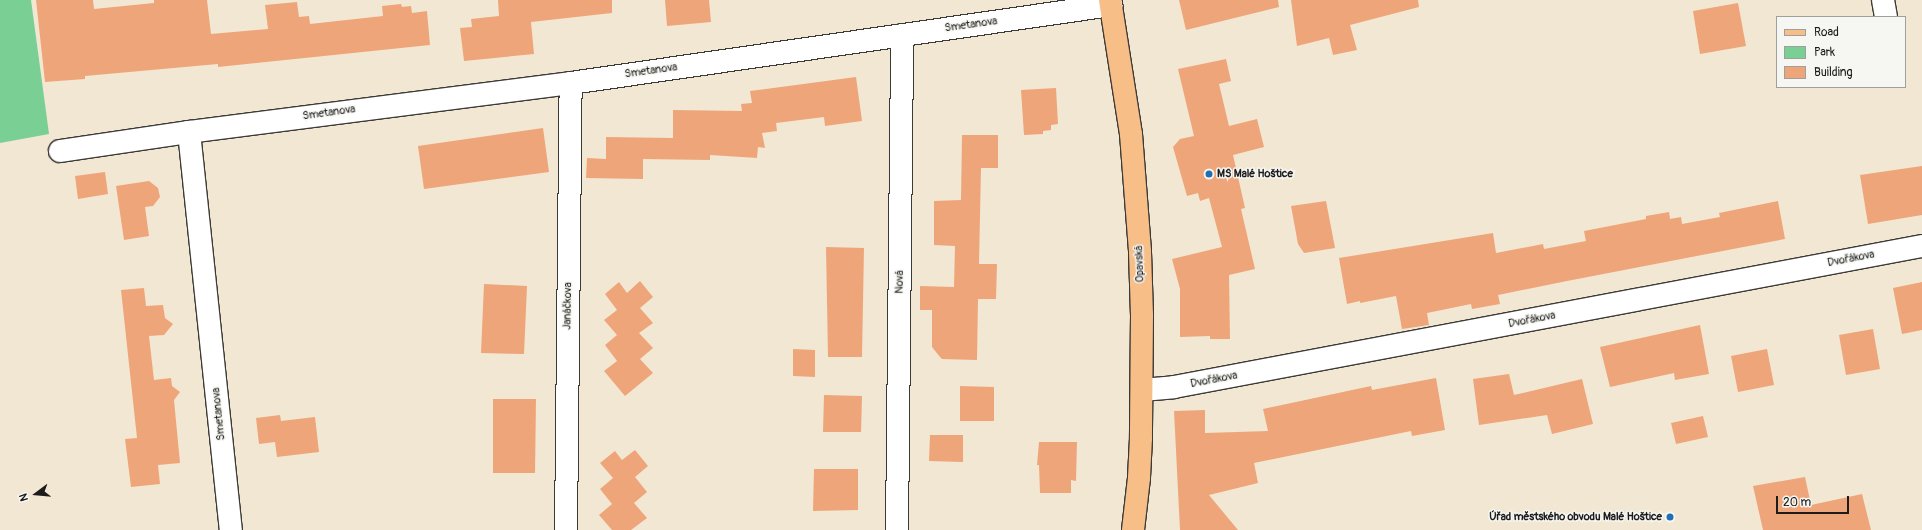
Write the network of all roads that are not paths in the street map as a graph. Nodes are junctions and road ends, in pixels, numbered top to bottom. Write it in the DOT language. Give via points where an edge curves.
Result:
graph roads {
  1 [pos="1882,0"];
  2 [pos="1110,2"];
  3 [pos="1886,16"];
  4 [pos="902,35"];
  5 [pos="571,83"];
  6 [pos="189,132"];
  7 [pos="60,151"];
  8 [pos="1922,246"];
  9 [pos="1142,390"];
  10 [pos="231,530"];
  11 [pos="566,530"];
  12 [pos="897,530"];
  13 [pos="1133,530"];
  1 -- 3 [label="street"];
  2 -- 4 [label="street, Smetanova"];
  2 -- 9 [label="main road, Opavská" via="1131,134 1135,180 1140,252"];
  4 -- 5 [label="street, Smetanova"];
  4 -- 12 [label="street, Nová"];
  5 -- 6 [label="street, Smetanova"];
  5 -- 11 [label="street, Janáčkova"];
  6 -- 7 [label="street, Smetanova"];
  6 -- 10 [label="street, Smetanova"];
  8 -- 9 [label="street, Dvořákova" via="1174,387"];
  9 -- 13 [label="main road, Opavská" via="1139,478"];
}
